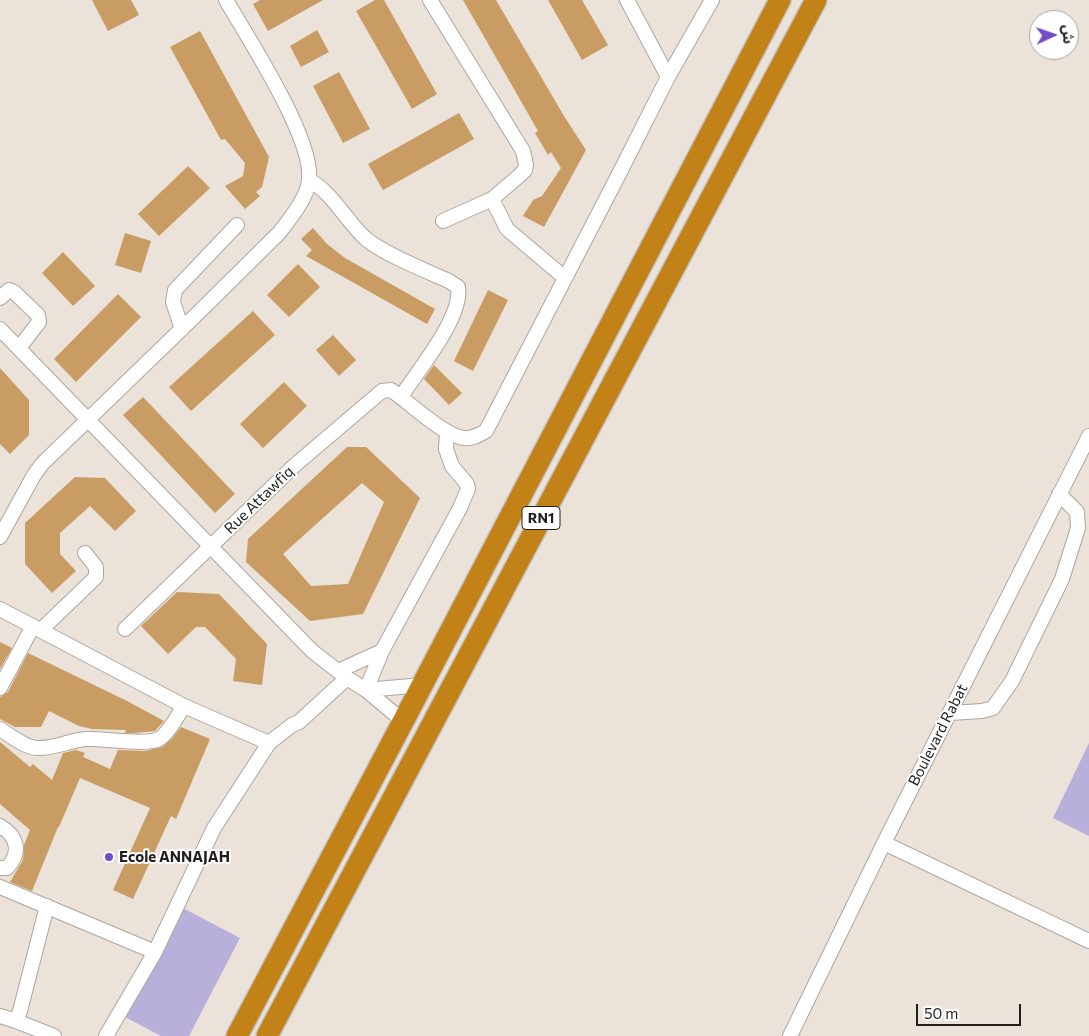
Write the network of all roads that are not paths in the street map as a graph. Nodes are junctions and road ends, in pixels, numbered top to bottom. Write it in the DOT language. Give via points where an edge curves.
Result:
graph roads {
  1 [pos="226,0"];
  2 [pos="430,0"];
  3 [pos="626,0"];
  4 [pos="712,0"];
  5 [pos="780,0"];
  6 [pos="816,0"];
  7 [pos="668,76"];
  8 [pos="309,180"];
  9 [pos="492,199"];
  10 [pos="443,221"];
  11 [pos="238,224"];
  12 [pos="565,278"];
  13 [pos="0,298"];
  14 [pos="0,329"];
  15 [pos="182,329"];
  16 [pos="19,348"];
  17 [pos="401,397"];
  18 [pos="88,419"];
  19 [pos="447,432"];
  20 [pos="1089,436"];
  21 [pos="1059,494"];
  22 [pos="0,537"];
  23 [pos="212,546"];
  24 [pos="85,553"];
  25 [pos="0,609"];
  26 [pos="37,628"];
  27 [pos="125,629"];
  28 [pos="382,651"];
  29 [pos="342,675"];
  30 [pos="422,685"];
  31 [pos="0,688"];
  32 [pos="366,690"];
  33 [pos="184,706"];
  34 [pos="950,713"];
  35 [pos="403,721"];
  36 [pos="0,729"];
  37 [pos="269,743"];
  38 [pos="0,826"];
  39 [pos="884,843"];
  40 [pos="0,868"];
  41 [pos="0,888"];
  42 [pos="47,906"];
  43 [pos="1089,941"];
  44 [pos="155,952"];
  45 [pos="0,1016"];
  46 [pos="16,1021"];
  47 [pos="796,1034"];
  48 [pos="54,1036"];
  49 [pos="106,1036"];
  50 [pos="237,1036"];
  51 [pos="267,1036"];
  1 -- 8 [label="street" via="295,123 308,162"];
  2 -- 9 [label="street" via="525,156 524,170"];
  3 -- 7 [label="street"];
  4 -- 7 [label="street"];
  5 -- 30 [label="highway, RN1"];
  6 -- 51 [label="highway, RN1"];
  7 -- 12 [label="street"];
  8 -- 15 [label="street" via="298,207 279,233"];
  8 -- 17 [label="street" via="319,186 367,239 458,287 454,311 443,334"];
  9 -- 10 [label="street"];
  9 -- 12 [label="street" via="507,229"];
  11 -- 15 [label="street" via="175,290 173,302"];
  12 -- 19 [label="street" via="486,430 478,436 462,438"];
  13 -- 16 [label="street" via="9,290 14,292 38,315 39,322"];
  14 -- 16 [label="street"];
  15 -- 18 [label="street"];
  16 -- 18 [label="street"];
  17 -- 19 [label="street"];
  17 -- 23 [label="street, Rue Attawfiq" via="386,389 372,398 295,465"];
  18 -- 22 [label="street" via="34,475"];
  18 -- 23 [label="street"];
  19 -- 28 [label="street" via="446,449 452,466 465,480 468,489"];
  20 -- 21 [label="street, Boulevard Rabat"];
  21 -- 34 [label="street, Boulevard Rabat"];
  21 -- 34 [label="street" via="1077,512 1078,528 1062,578 1012,681 993,708"];
  23 -- 27 [label="street, Rue Attawfiq"];
  23 -- 29 [label="street" via="312,651"];
  24 -- 26 [label="street" via="96,567 96,577"];
  25 -- 26 [label="street"];
  26 -- 31 [label="street"];
  26 -- 33 [label="street"];
  28 -- 29 [label="street"];
  28 -- 32 [label="street"];
  29 -- 32 [label="street"];
  29 -- 37 [label="street" via="299,722"];
  30 -- 32 [label="street"];
  30 -- 35 [label="highway, RN1"];
  32 -- 35 [label="street"];
  33 -- 36 [label="street" via="162,737 150,742 86,739 36,748"];
  33 -- 37 [label="street"];
  34 -- 39 [label="street, Boulevard Rabat"];
  35 -- 50 [label="highway, RN1"];
  37 -- 44 [label="street" via="214,828"];
  38 -- 40 [label="street" via="15,838 17,846 12,863 8,868"];
  39 -- 43 [label="street"];
  39 -- 47 [label="street, Boulevard Rabat"];
  41 -- 42 [label="street"];
  42 -- 44 [label="street"];
  42 -- 46 [label="street"];
  44 -- 49 [label="street"];
  45 -- 46 [label="street"];
  46 -- 48 [label="street"];
}
